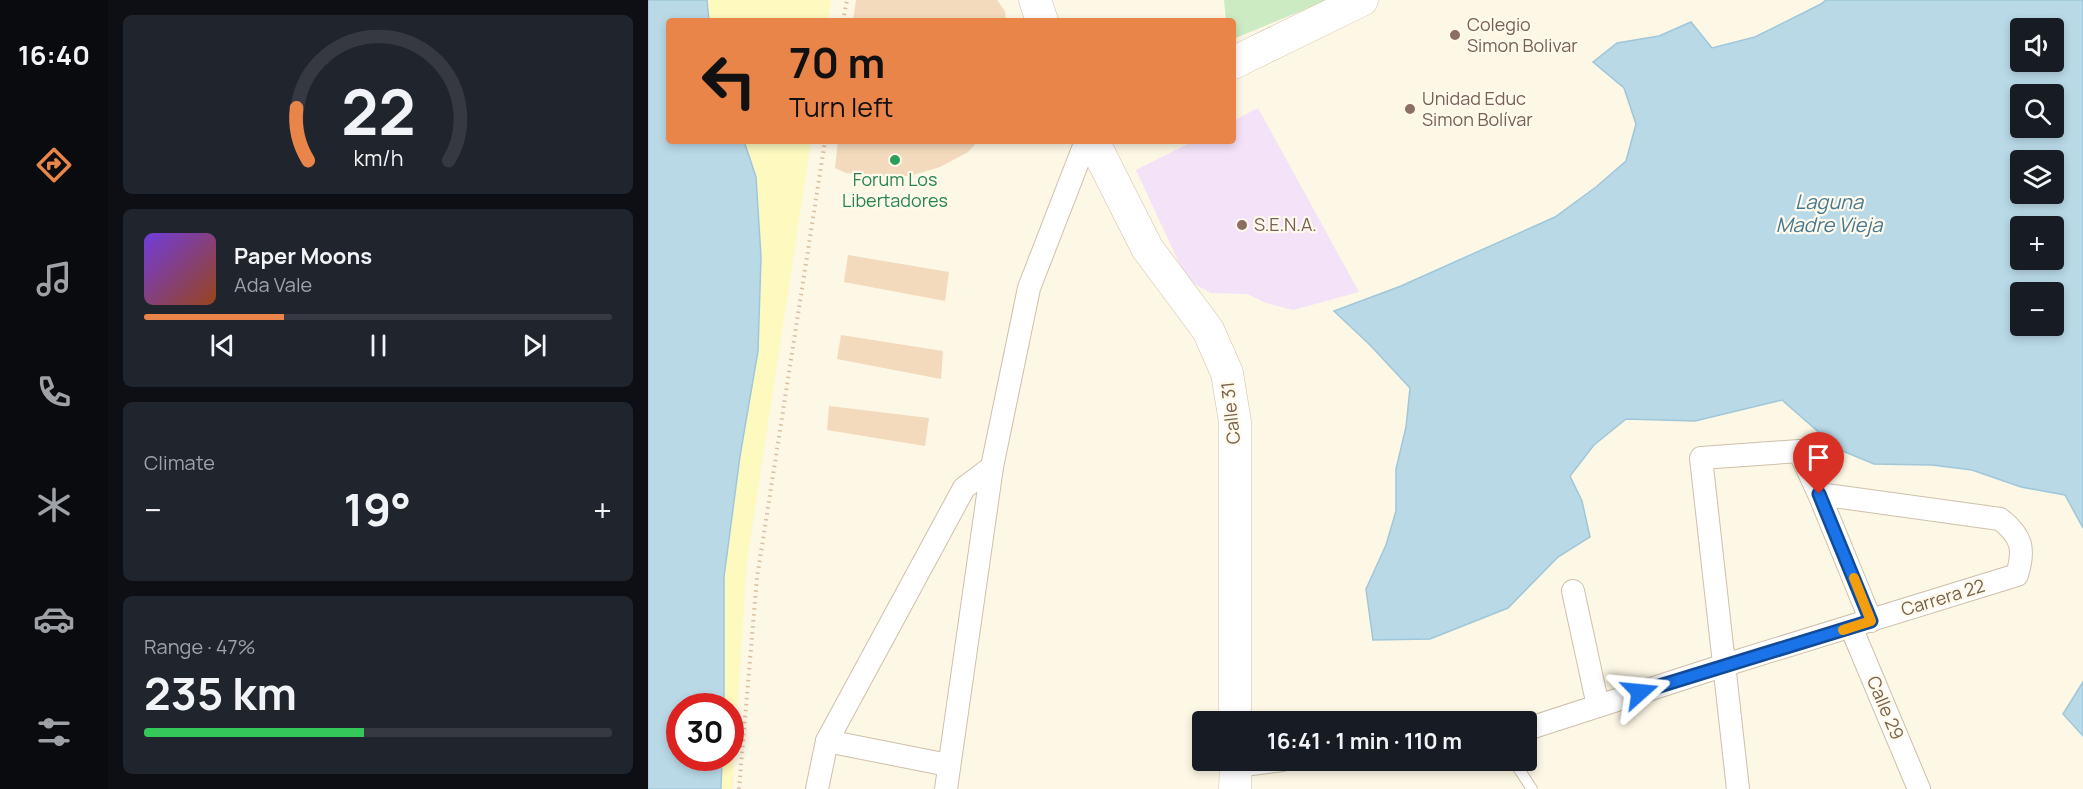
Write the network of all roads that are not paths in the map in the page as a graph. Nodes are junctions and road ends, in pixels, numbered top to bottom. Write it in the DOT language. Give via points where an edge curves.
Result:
graph roads {
  1 [pos="1035,0"];
  2 [pos="1362,0"];
  3 [pos="1041,18"];
  4 [pos="1236,62"];
  5 [pos="1085,144"];
  6 [pos="1095,144"];
  7 [pos="992,467"];
  8 [pos="1819,494"];
  9 [pos="1573,591"];
  10 [pos="1861,624"];
  11 [pos="1725,665"];
  12 [pos="1598,706"];
  13 [pos="1236,711"];
  14 [pos="1537,726"];
  15 [pos="827,741"];
  16 [pos="948,765"];
  17 [pos="1520,771"];
  18 [pos="817,789"];
  19 [pos="946,789"];
  20 [pos="1532,789"];
  21 [pos="1738,789"];
  22 [pos="1919,789"];
  1 -- 3 [label="street"];
  2 -- 4 [label="street"];
  5 -- 7 [label="street" via="1029,288"];
  6 -- 13 [label="street, Calle 31" via="1147,248 1208,330 1227,373 1235,422"];
  7 -- 15 [label="street" via="964,488"];
  7 -- 16 [label="street"];
  8 -- 10 [label="street, Calle 29"];
  8 -- 10 [label="street, Carrera 22" via="2000,519 2015,530 2022,557 2017,576"];
  8 -- 11 [label="street, Calle 29" via="1798,451 1701,458"];
  9 -- 12 [label="street"];
  10 -- 11 [label="street, Carrera 22"];
  10 -- 22 [label="street, Calle 29"];
  11 -- 12 [label="street, Carrera 22"];
  11 -- 21 [label="street"];
  12 -- 14 [label="street, Carrera 22"];
  15 -- 16 [label="street"];
  15 -- 18 [label="street"];
  16 -- 19 [label="street"];
  17 -- 20 [label="lane"];
}
